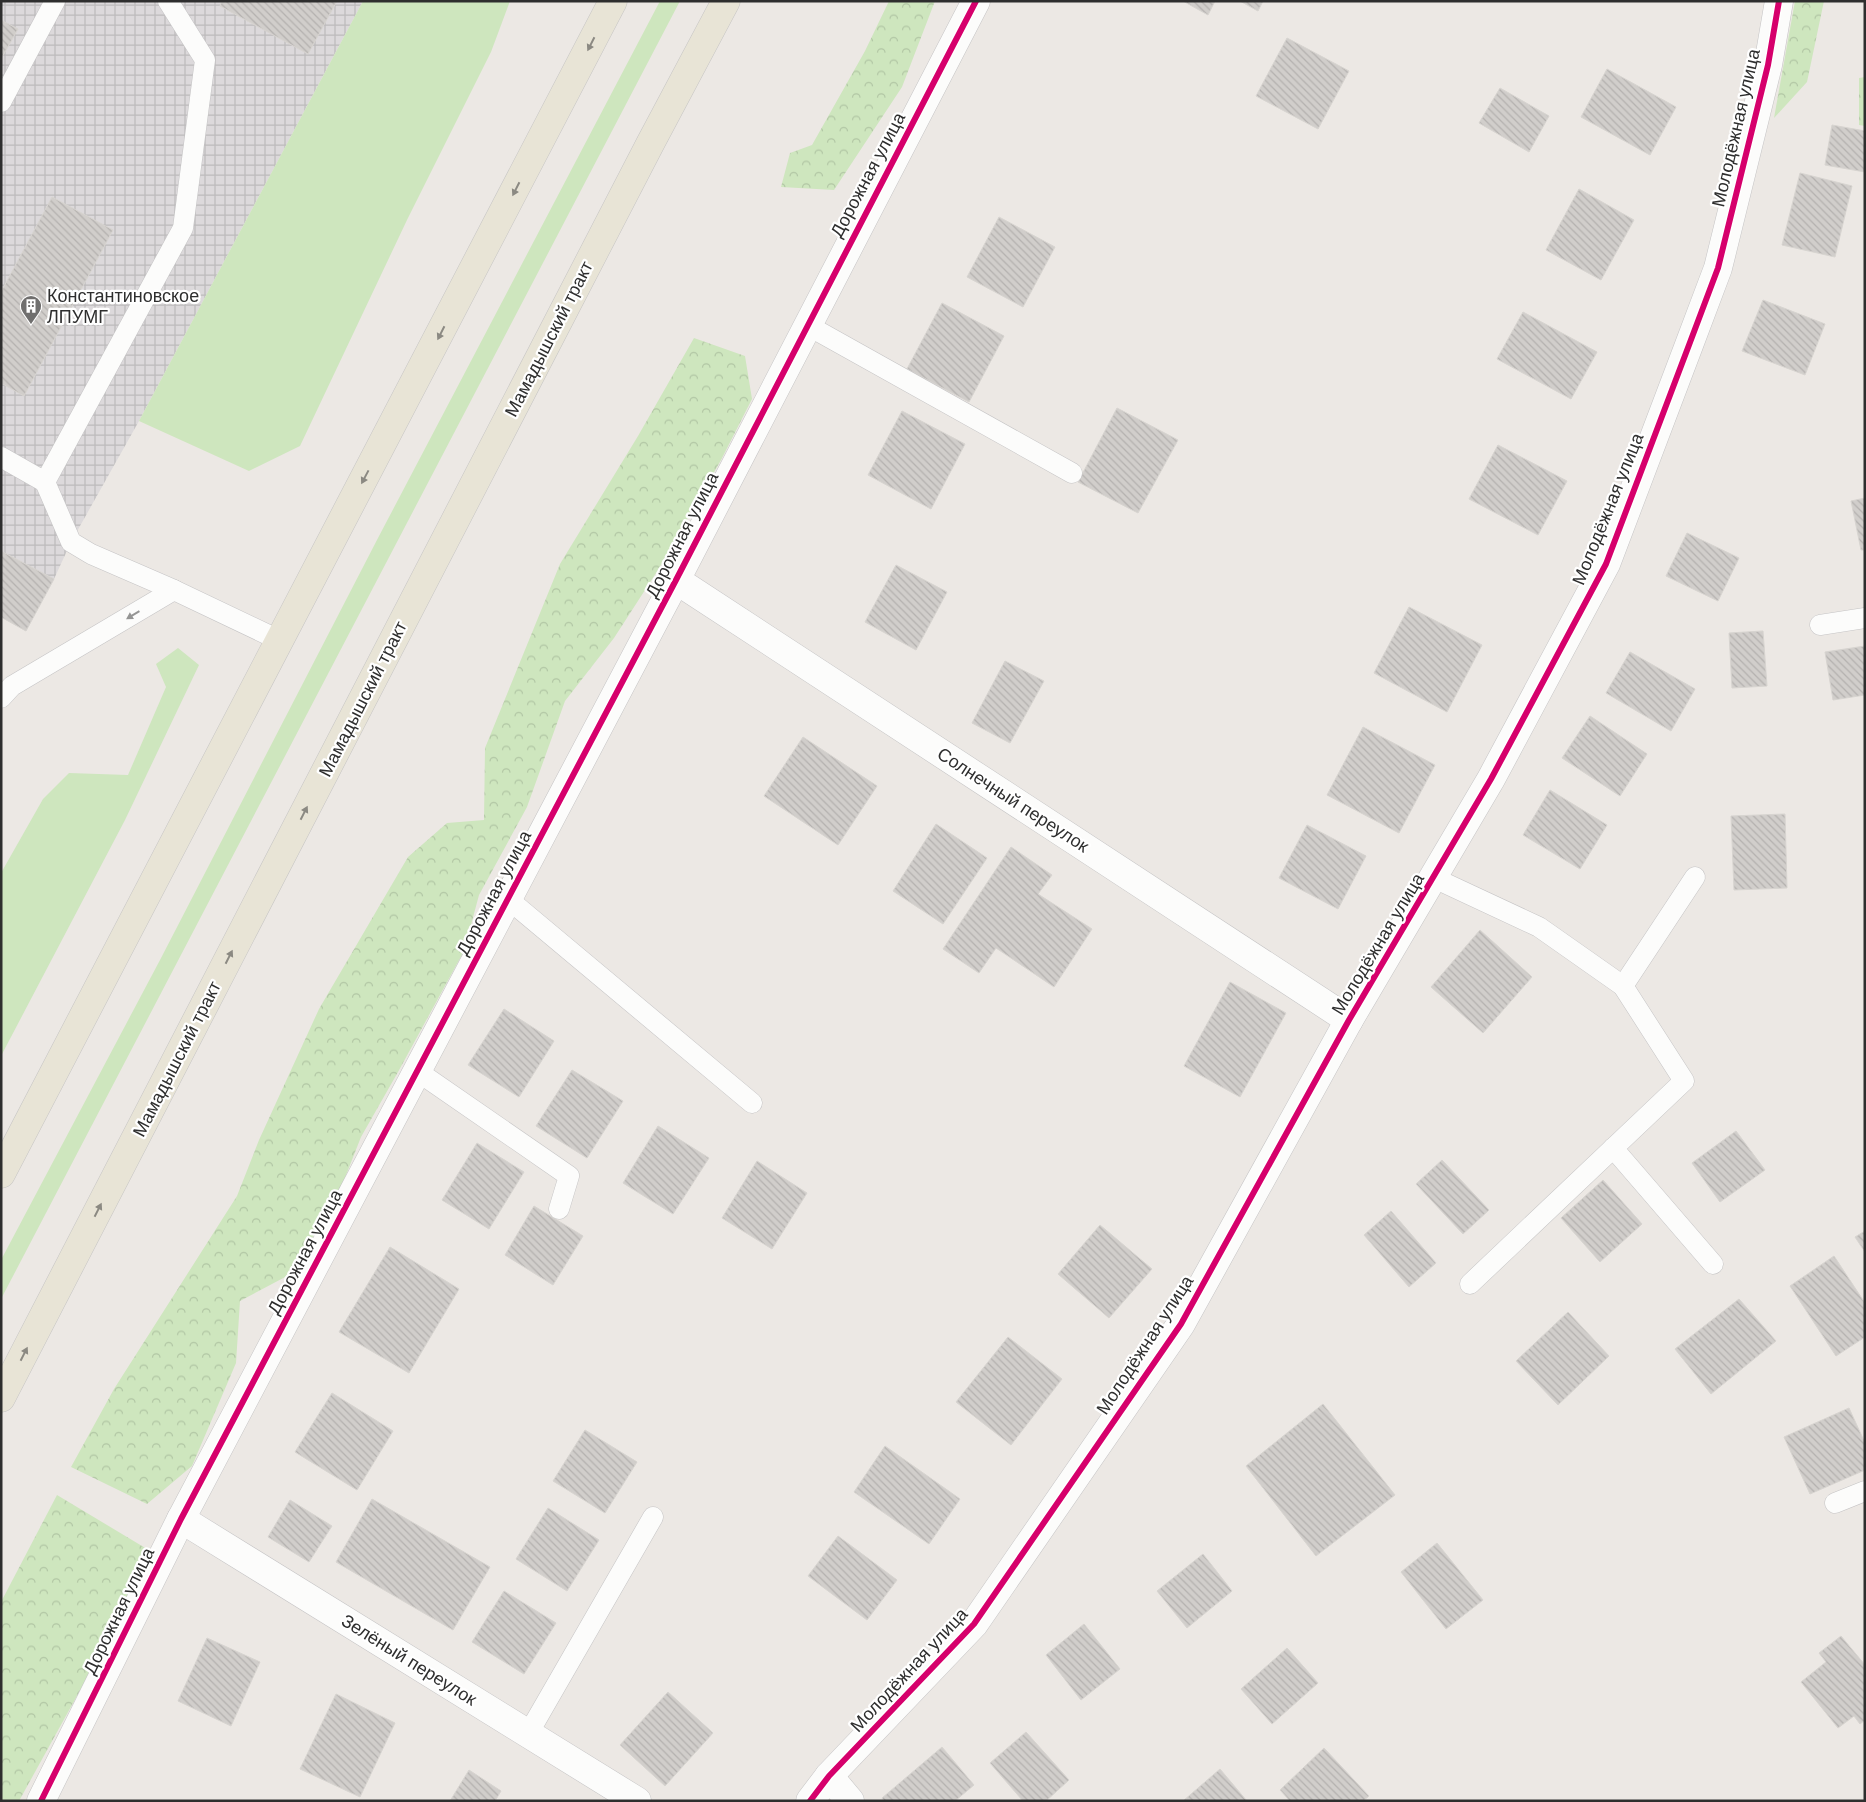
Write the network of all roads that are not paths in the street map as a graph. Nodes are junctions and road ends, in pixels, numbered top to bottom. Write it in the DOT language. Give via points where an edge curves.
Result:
graph roads {
  1 [pos="56,1"];
  2 [pos="168,1"];
  3 [pos="613,1"];
  4 [pos="726,1"];
  5 [pos="976,1"];
  6 [pos="1779,1"];
  7 [pos="1,102"];
  8 [pos="807,326"];
  9 [pos="1,457"];
  10 [pos="1072,473"];
  11 [pos="45,482"];
  12 [pos="676,580"];
  13 [pos="174,590"];
  14 [pos="1865,618"];
  15 [pos="1820,625"];
  16 [pos="280,640"];
  17 [pos="1,698"];
  18 [pos="1695,877"];
  19 [pos="1434,878"];
  20 [pos="508,899"];
  21 [pos="1623,986"];
  22 [pos="1349,1020"];
  23 [pos="418,1070"];
  24 [pos="752,1103"];
  25 [pos="1613,1148"];
  26 [pos="1,1174"];
  27 [pos="559,1209"];
  28 [pos="1713,1264"];
  29 [pos="1470,1284"];
  30 [pos="1,1398"];
  31 [pos="1865,1491"];
  32 [pos="1835,1502"];
  33 [pos="653,1517"];
  34 [pos="181,1519"];
  35 [pos="528,1734"];
  36 [pos="829,1776"];
  37 [pos="41,1801"];
  38 [pos="637,1801"];
  39 [pos="810,1801"];
  40 [pos="850,1801"];
  1 -- 7 [label="lane"];
  2 -- 11 [label="lane" via="204,60 183,228"];
  3 -- 16 [label="main road, one-way"];
  30 -- 4 [label="main road, Мамадышский тракт, one-way"];
  5 -- 8 [label="street, Дорожная улица"];
  6 -- 19 [label="street, Молодёжная улица" via="1768,65 1718,268 1606,564"];
  8 -- 10 [label="lane"];
  8 -- 12 [label="street, Дорожная улица"];
  9 -- 11 [label="lane"];
  11 -- 13 [label="lane" via="71,542"];
  12 -- 20 [label="street, Дорожная улица"];
  12 -- 22 [label="street, Солнечный переулок"];
  13 -- 16 [label="lane"];
  13 -- 17 [label="lane, one-way" via="12,686"];
  14 -- 15 [label="lane"];
  16 -- 26 [label="main road"];
  18 -- 21 [label="lane"];
  19 -- 21 [label="lane" via="1540,927"];
  19 -- 22 [label="street, Молодёжная улица"];
  20 -- 23 [label="street, Дорожная улица"];
  20 -- 24 [label="lane"];
  21 -- 25 [label="lane" via="1684,1081"];
  22 -- 36 [label="street, Молодёжная улица" via="1181,1324 974,1624"];
  23 -- 27 [label="lane" via="570,1176"];
  23 -- 34 [label="street, Дорожная улица"];
  25 -- 28 [label="lane"];
  25 -- 29 [label="lane"];
  31 -- 32 [label="lane"];
  33 -- 35 [label="lane"];
  34 -- 35 [label="street, Зелёный переулок"];
  34 -- 37 [label="street, Дорожная улица"];
  35 -- 38 [label="street, Зелёный переулок"];
  36 -- 39 [label="street, Молодёжная улица"];
  36 -- 40 [label="street"];
}
